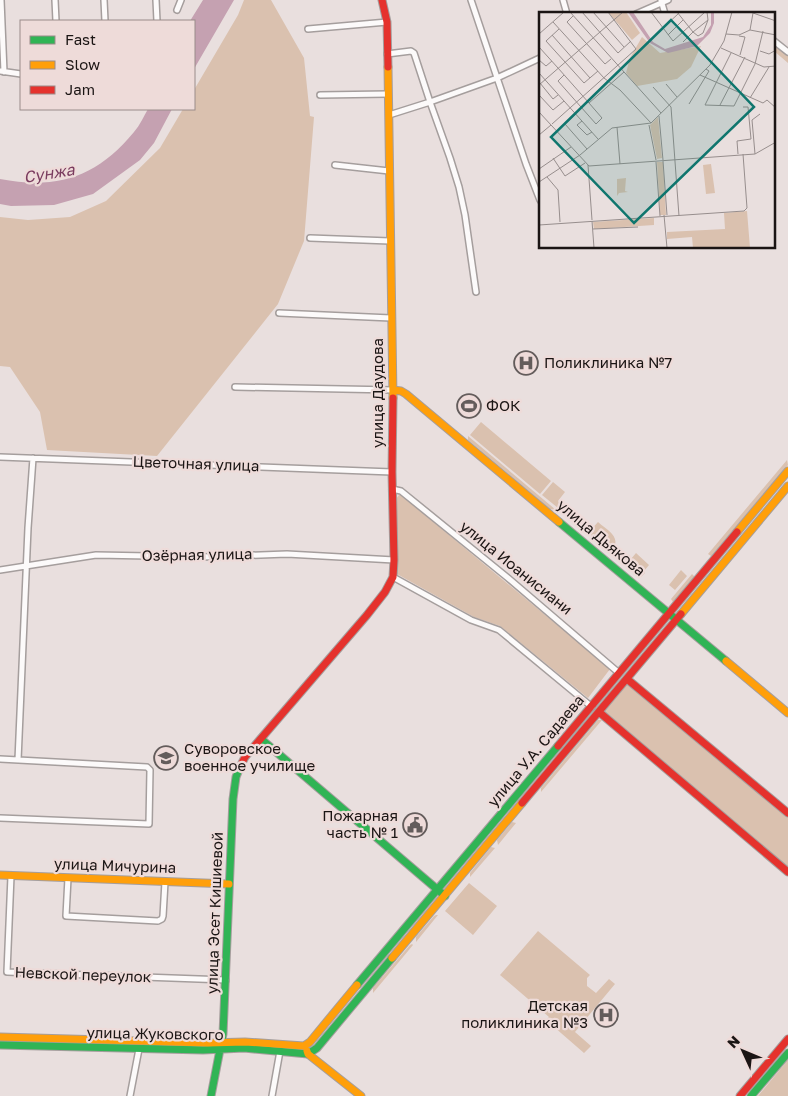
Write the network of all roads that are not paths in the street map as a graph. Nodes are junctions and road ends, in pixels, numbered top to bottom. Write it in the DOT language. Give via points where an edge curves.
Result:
graph roads {
  1 [pos="1,0"];
  2 [pos="55,0"];
  3 [pos="104,0"];
  4 [pos="156,0"];
  5 [pos="181,0"];
  6 [pos="382,0"];
  7 [pos="471,0"];
  8 [pos="668,0"];
  9 [pos="661,1"];
  10 [pos="177,10"];
  11 [pos="640,12"];
  12 [pos="56,20"];
  13 [pos="105,20"];
  14 [pos="157,20"];
  15 [pos="387,22"];
  16 [pos="308,29"];
  17 [pos="776,43"];
  18 [pos="788,52"];
  19 [pos="388,54"];
  20 [pos="539,58"];
  21 [pos="2,72"];
  22 [pos="20,74"];
  23 [pos="497,78"];
  24 [pos="388,94"];
  25 [pos="320,95"];
  26 [pos="430,102"];
  27 [pos="389,115"];
  28 [pos="335,165"];
  29 [pos="389,171"];
  30 [pos="539,197"];
  31 [pos="310,238"];
  32 [pos="390,241"];
  33 [pos="476,292"];
  34 [pos="279,313"];
  35 [pos="391,318"];
  36 [pos="235,387"];
  37 [pos="393,390"];
  38 [pos="0,457"];
  39 [pos="32,458"];
  40 [pos="392,472"];
  41 [pos="788,472"];
  42 [pos="788,486"];
  43 [pos="392,489"];
  44 [pos="394,560"];
  45 [pos="26,566"];
  46 [pos="0,570"];
  47 [pos="393,577"];
  48 [pos="669,614"];
  49 [pos="677,620"];
  50 [pos="619,673"];
  51 [pos="627,679"];
  52 [pos="592,707"];
  53 [pos="599,712"];
  54 [pos="788,713"];
  55 [pos="261,739"];
  56 [pos="0,759"];
  57 [pos="18,760"];
  58 [pos="788,813"];
  59 [pos="0,818"];
  60 [pos="788,872"];
  61 [pos="0,875"];
  62 [pos="11,876"];
  63 [pos="68,878"];
  64 [pos="164,882"];
  65 [pos="229,884"];
  66 [pos="438,890"];
  67 [pos="445,896"];
  68 [pos="226,980"];
  69 [pos="0,1037"];
  70 [pos="788,1039"];
  71 [pos="0,1045"];
  72 [pos="220,1046"];
  73 [pos="304,1046"];
  74 [pos="140,1049"];
  75 [pos="280,1051"];
  76 [pos="788,1053"];
  77 [pos="308,1054"];
  78 [pos="130,1096"];
  79 [pos="211,1096"];
  80 [pos="272,1096"];
  81 [pos="361,1096"];
  82 [pos="740,1096"];
  83 [pos="751,1096"];
  1 -- 21 [label="street"];
  2 -- 12 [label="street"];
  3 -- 13 [label="street"];
  4 -- 14 [label="street"];
  5 -- 10 [label="street"];
  6 -- 15 [label="street, улица Даудова"];
  7 -- 23 [label="street"];
  8 -- 9 [label="street"];
  9 -- 11 [label="street"];
  15 -- 16 [label="street"];
  15 -- 19 [label="street, улица Даудова"];
  17 -- 18 [label="street"];
  19 -- 24 [label="street, улица Даудова"];
  19 -- 26 [label="street" via="413,52"];
  20 -- 23 [label="street"];
  21 -- 22 [label="street"];
  23 -- 26 [label="street"];
  23 -- 30 [label="street"];
  24 -- 25 [label="street"];
  24 -- 27 [label="street, улица Даудова"];
  26 -- 27 [label="street"];
  26 -- 33 [label="street" via="458,187"];
  27 -- 29 [label="street, улица Даудова"];
  28 -- 29 [label="street"];
  29 -- 32 [label="street, улица Даудова"];
  31 -- 32 [label="street"];
  32 -- 35 [label="street, улица Даудова"];
  34 -- 35 [label="street"];
  35 -- 37 [label="street, улица Даудова"];
  36 -- 37 [label="street"];
  37 -- 40 [label="street, улица Даудова"];
  37 -- 48 [label="street, улица Дьякова" via="406,394"];
  38 -- 39 [label="street, Цветочная улица"];
  39 -- 40 [label="street, Цветочная улица"];
  39 -- 45 [label="street"];
  40 -- 43 [label="street, улица Даудова"];
  41 -- 48 [label="street, улица У.А. Садаева"];
  42 -- 49 [label="street, улица У.А. Садаева"];
  43 -- 44 [label="street, улица Даудова"];
  43 -- 50 [label="street, улица Иоанисиани" via="401,491"];
  44 -- 45 [label="street, Озёрная улица" via="287,554 202,557 96,555"];
  44 -- 47 [label="street, улица Даудова"];
  45 -- 46 [label="street, Озёрная улица"];
  45 -- 57 [label="street"];
  47 -- 52 [label="street" via="471,620 499,630"];
  47 -- 55 [label="street, улица Даудова" via="367,616"];
  48 -- 49 [label="street, улица Дьякова"];
  48 -- 50 [label="street, улица У.А. Садаева"];
  49 -- 51 [label="street, улица У.А. Садаева"];
  49 -- 54 [label="street, улица Дьякова"];
  50 -- 52 [label="street, улица У.А. Садаева"];
  51 -- 53 [label="street, улица У.А. Садаева"];
  51 -- 58 [label="street"];
  52 -- 66 [label="street, улица У.А. Садаева"];
  53 -- 60 [label="street"];
  53 -- 67 [label="street, улица У.А. Садаева"];
  55 -- 65 [label="street, улица Эсет Кишиевой" via="245,757 236,774"];
  55 -- 66 [label="street"];
  56 -- 57 [label="street"];
  57 -- 59 [label="street" via="147,767 150,770 149,824"];
  61 -- 62 [label="street, улица Мичурина"];
  62 -- 63 [label="street, улица Мичурина"];
  62 -- 68 [label="street, Невской переулок" via="8,972"];
  63 -- 64 [label="street, улица Мичурина"];
  63 -- 64 [label="street" via="66,916 158,921 163,916"];
  64 -- 65 [label="street, улица Мичурина"];
  65 -- 68 [label="street, улица Эсет Кишиевой"];
  66 -- 67 [label="street"];
  66 -- 73 [label="street, улица У.А. Садаева"];
  67 -- 77 [label="street, улица У.А. Садаева" via="317,1048"];
  68 -- 72 [label="street, улица Эсет Кишиевой"];
  69 -- 72 [label="street" via="208,1043"];
  70 -- 82 [label="street"];
  71 -- 74 [label="street, улица Жуковского"];
  72 -- 73 [label="street" via="264,1043"];
  72 -- 74 [label="street, улица Жуковского" via="203,1050"];
  72 -- 75 [label="street, улица Жуковского"];
  72 -- 79 [label="street, улица Эсет Кишиевой"];
  73 -- 77 [label="street"];
  74 -- 78 [label="street"];
  75 -- 77 [label="street, улица Жуковского"];
  75 -- 80 [label="street"];
  76 -- 83 [label="street"];
  77 -- 81 [label="street"];
}
